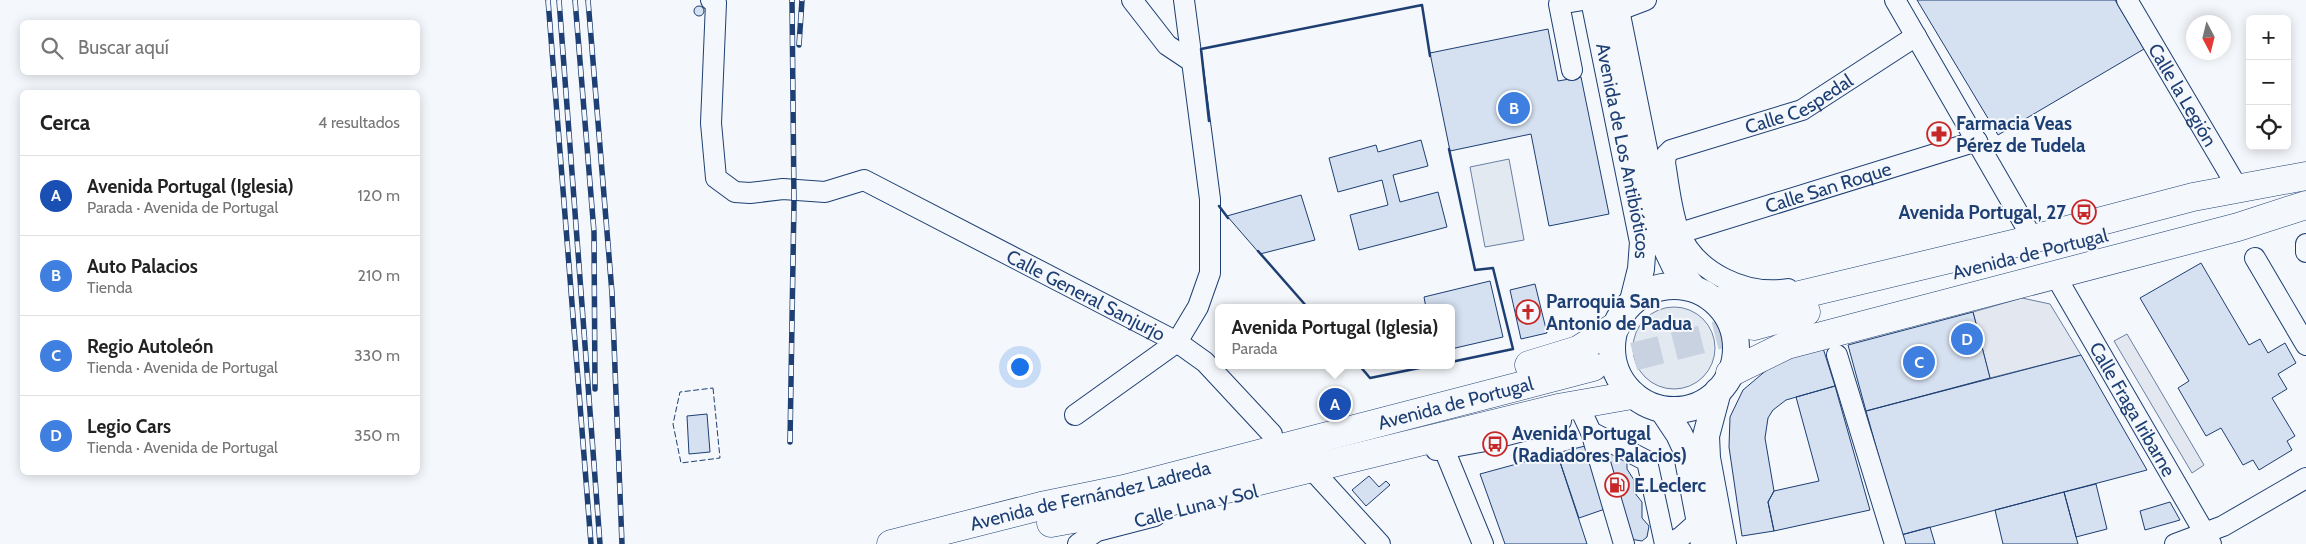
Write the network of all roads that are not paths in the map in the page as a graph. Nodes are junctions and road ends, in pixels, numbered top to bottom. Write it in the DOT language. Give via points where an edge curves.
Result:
graph roads {
  1 [pos="711,0"];
  2 [pos="1132,0"];
  3 [pos="1184,0"];
  4 [pos="1584,0"];
  5 [pos="1646,0"];
  6 [pos="1895,0"];
  7 [pos="2127,0"];
  8 [pos="1608,4"];
  9 [pos="1916,36"];
  10 [pos="1191,61"];
  11 [pos="1572,70"];
  12 [pos="1977,141"];
  13 [pos="2306,176"];
  14 [pos="2306,183"];
  15 [pos="2239,190"];
  16 [pos="2306,198"];
  17 [pos="2306,205"];
  18 [pos="1680,233"];
  19 [pos="2021,242"];
  20 [pos="2306,244"];
  21 [pos="2306,252"];
  22 [pos="2255,258"];
  23 [pos="2055,275"];
  24 [pos="1693,288"];
  25 [pos="1633,301"];
  26 [pos="1717,301"];
  27 [pos="1616,326"];
  28 [pos="1177,342"];
  29 [pos="2306,345"];
  30 [pos="1837,355"];
  31 [pos="1594,373"];
  32 [pos="1724,382"];
  33 [pos="1646,403"];
  34 [pos="1075,415"];
  35 [pos="1587,424"];
  36 [pos="1444,449"];
  37 [pos="1380,450"];
  38 [pos="1294,453"];
  39 [pos="1415,455"];
  40 [pos="2306,478"];
  41 [pos="1046,515"];
  42 [pos="1702,532"];
  43 [pos="2208,539"];
  44 [pos="891,544"];
  45 [pos="970,544"];
  46 [pos="1078,544"];
  47 [pos="1380,544"];
  48 [pos="1483,544"];
  49 [pos="1624,544"];
  50 [pos="1667,544"];
  51 [pos="1723,544"];
  52 [pos="1895,544"];
  53 [pos="2175,544"];
  1 -- 28 [label="street, Calle General Sanjurjo" via="716,3 711,123 716,178 735,192 783,189 825,192 864,180"];
  2 -- 10 [label="street" via="1167,45"];
  3 -- 10 [label="street"];
  4 -- 11 [label="street" via="1559,4"];
  5 -- 8 [label="street"];
  6 -- 9 [label="street"];
  7 -- 15 [label="street, Calle la Legión"];
  8 -- 24 [label="main road, Avenida de Los Antibióticos" via="1662,239 1675,266"];
  8 -- 25 [label="main road, Avenida de Los Antibióticos" via="1643,242 1641,269"];
  9 -- 12 [label="street"];
  9 -- 18 [label="street, Calle Cespedal" via="1802,110 1671,150 1665,163"];
  10 -- 28 [label="street" via="1210,198 1210,273 1198,307"];
  12 -- 18 [label="street, Calle San Roque"];
  12 -- 19 [label="street"];
  13 -- 15 [label="highway"];
  14 -- 16 [label="highway, Avenida de Portugal" via="1755,332"];
  15 -- 19 [label="highway" via="2194,197"];
  17 -- 23 [label="highway"];
  18 -- 19 [label="street" via="1698,259 1712,271 1727,280 1762,290 1799,288 1986,241"];
  19 -- 26 [label="highway" via="1762,304"];
  20 -- 21 [label="street"];
  22 -- 29 [label="street"];
  23 -- 32 [label="highway" via="1787,345"];
  23 -- 43 [label="street, Calle Fraga Iribarne"];
  24 -- 25 [label="main road" via="1661,286"];
  24 -- 26 [label="main road"];
  25 -- 27 [label="main road"];
  26 -- 32 [label="main road" via="1727,314 1734,335 1735,358"];
  27 -- 33 [label="main road" via="1613,340 1615,367 1624,386"];
  27 -- 38 [label="highway" via="1590,344 1557,358 1339,418"];
  28 -- 34 [label="street"];
  28 -- 38 [label="street, Calle General Sanjurjo" via="1205,362"];
  30 -- 52 [label="street"];
  31 -- 38 [label="highway, Avenida de Portugal"];
  32 -- 33 [label="main road" via="1695,406 1679,410"];
  32 -- 51 [label="main road" via="1706,436 1706,458"];
  33 -- 35 [label="street, Calle Luna y Sol" via="1628,405"];
  33 -- 37 [label="highway" via="1581,403"];
  33 -- 42 [label="main road" via="1679,434 1686,449"];
  35 -- 36 [label="street, Calle Luna y Sol"];
  35 -- 49 [label="street"];
  35 -- 50 [label="street" via="1647,461"];
  36 -- 39 [label="street, Calle Luna y Sol"];
  36 -- 48 [label="street"];
  37 -- 39 [label="street"];
  37 -- 41 [label="highway" via="1190,498"];
  38 -- 39 [label="street, Calle Luna y Sol"];
  38 -- 41 [label="highway, Avenida de Fernández Ladreda" via="1106,506"];
  38 -- 41 [label="highway" via="1134,474"];
  38 -- 46 [label="street, Calle Luna y Sol" via="1097,531"];
  38 -- 47 [label="street, Calle General Sanjurjo"];
  40 -- 43 [label="street"];
  41 -- 44 [label="highway, Avenida de Fernández Ladreda"];
  41 -- 45 [label="highway, Avenida de Fernández Ladreda"];
  42 -- 50 [label="street"];
  43 -- 53 [label="street"];
}
